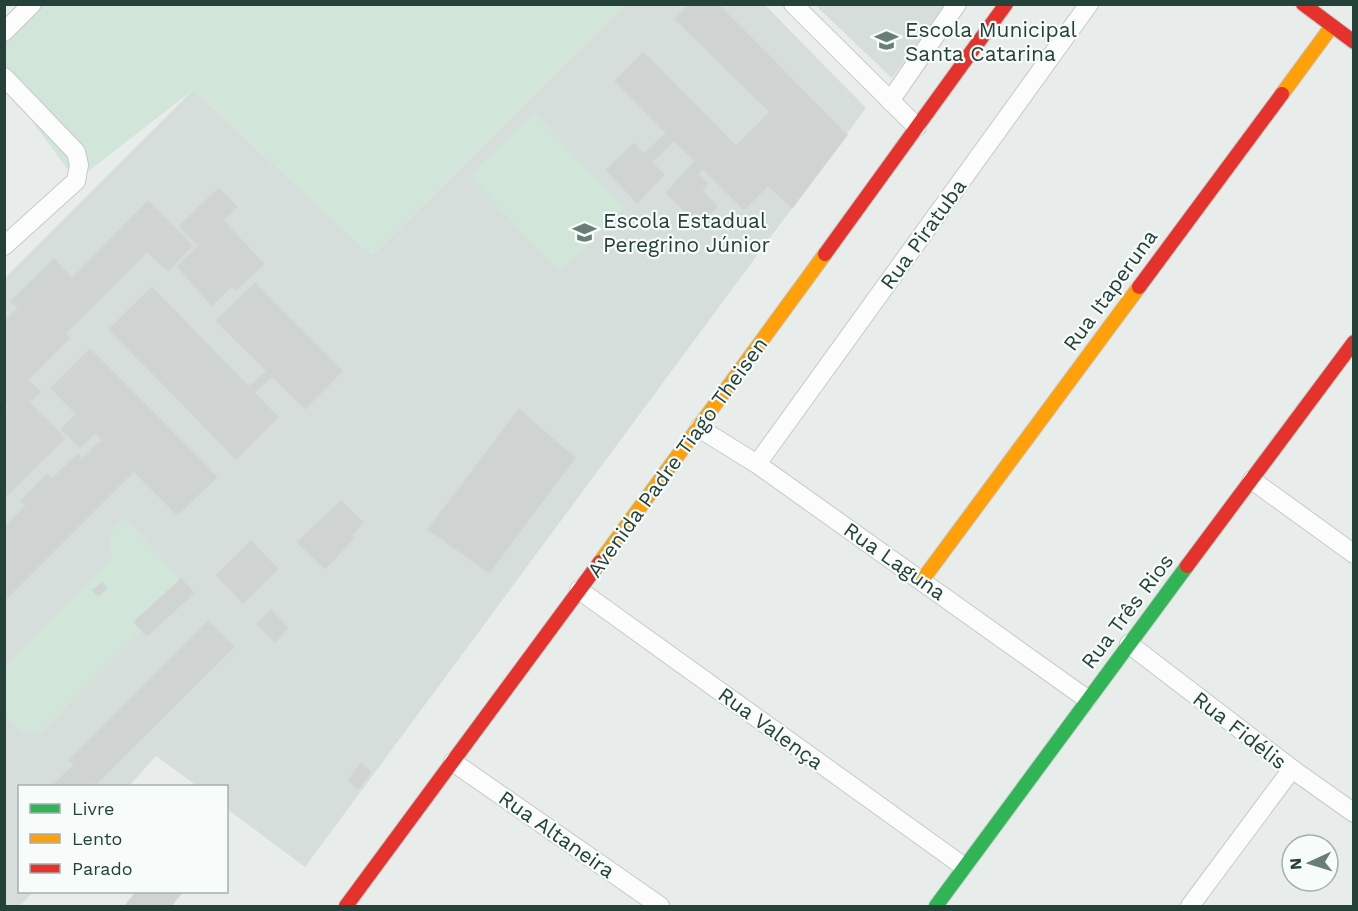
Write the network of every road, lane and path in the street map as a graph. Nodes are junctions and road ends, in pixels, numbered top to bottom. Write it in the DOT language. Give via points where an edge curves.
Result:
graph roads {
  1 [pos="33,4"];
  2 [pos="793,4"];
  3 [pos="957,4"];
  4 [pos="1006,4"];
  5 [pos="1089,4"];
  6 [pos="1304,4"];
  7 [pos="1332,26"];
  8 [pos="4,32"];
  9 [pos="1353,42"];
  10 [pos="4,77"];
  11 [pos="890,100"];
  12 [pos="917,127"];
  13 [pos="4,246"];
  14 [pos="1353,342"];
  15 [pos="699,428"];
  16 [pos="757,464"];
  17 [pos="1252,480"];
  18 [pos="1353,554"];
  19 [pos="922,579"];
  20 [pos="579,590"];
  21 [pos="1129,644"];
  22 [pos="1087,699"];
  23 [pos="453,762"];
  24 [pos="1292,770"];
  25 [pos="1353,813"];
  26 [pos="963,866"];
  27 [pos="346,906"];
  28 [pos="660,906"];
  29 [pos="936,906"];
  30 [pos="1190,906"];
  1 -- 8 [label="street"];
  2 -- 11 [label="street"];
  3 -- 11 [label="street"];
  4 -- 12 [label="street, Avenida Padre Tiago Theisen"];
  5 -- 16 [label="street, Rua Piratuba"];
  6 -- 7 [label="street"];
  7 -- 9 [label="street"];
  7 -- 19 [label="street, Rua Itaperuna"];
  10 -- 13 [label="street" via="76,152 79,165 75,181"];
  11 -- 12 [label="street"];
  12 -- 15 [label="street, Avenida Padre Tiago Theisen"];
  14 -- 17 [label="street, Rua Três Rios"];
  15 -- 16 [label="street, Rua Laguna"];
  15 -- 20 [label="street, Avenida Padre Tiago Theisen"];
  16 -- 19 [label="street, Rua Laguna"];
  17 -- 18 [label="street"];
  17 -- 21 [label="street, Rua Três Rios"];
  19 -- 22 [label="street, Rua Laguna"];
  20 -- 23 [label="street, Avenida Padre Tiago Theisen"];
  20 -- 26 [label="street, Rua Valença"];
  21 -- 22 [label="street, Rua Três Rios"];
  21 -- 24 [label="street, Rua Fidélis"];
  22 -- 26 [label="street, Rua Três Rios"];
  23 -- 27 [label="street, Avenida Padre Tiago Theisen"];
  23 -- 28 [label="street, Rua Altaneira"];
  24 -- 25 [label="street, Rua Fidélis"];
  24 -- 30 [label="street"];
  26 -- 29 [label="street, Rua Três Rios"];
}
